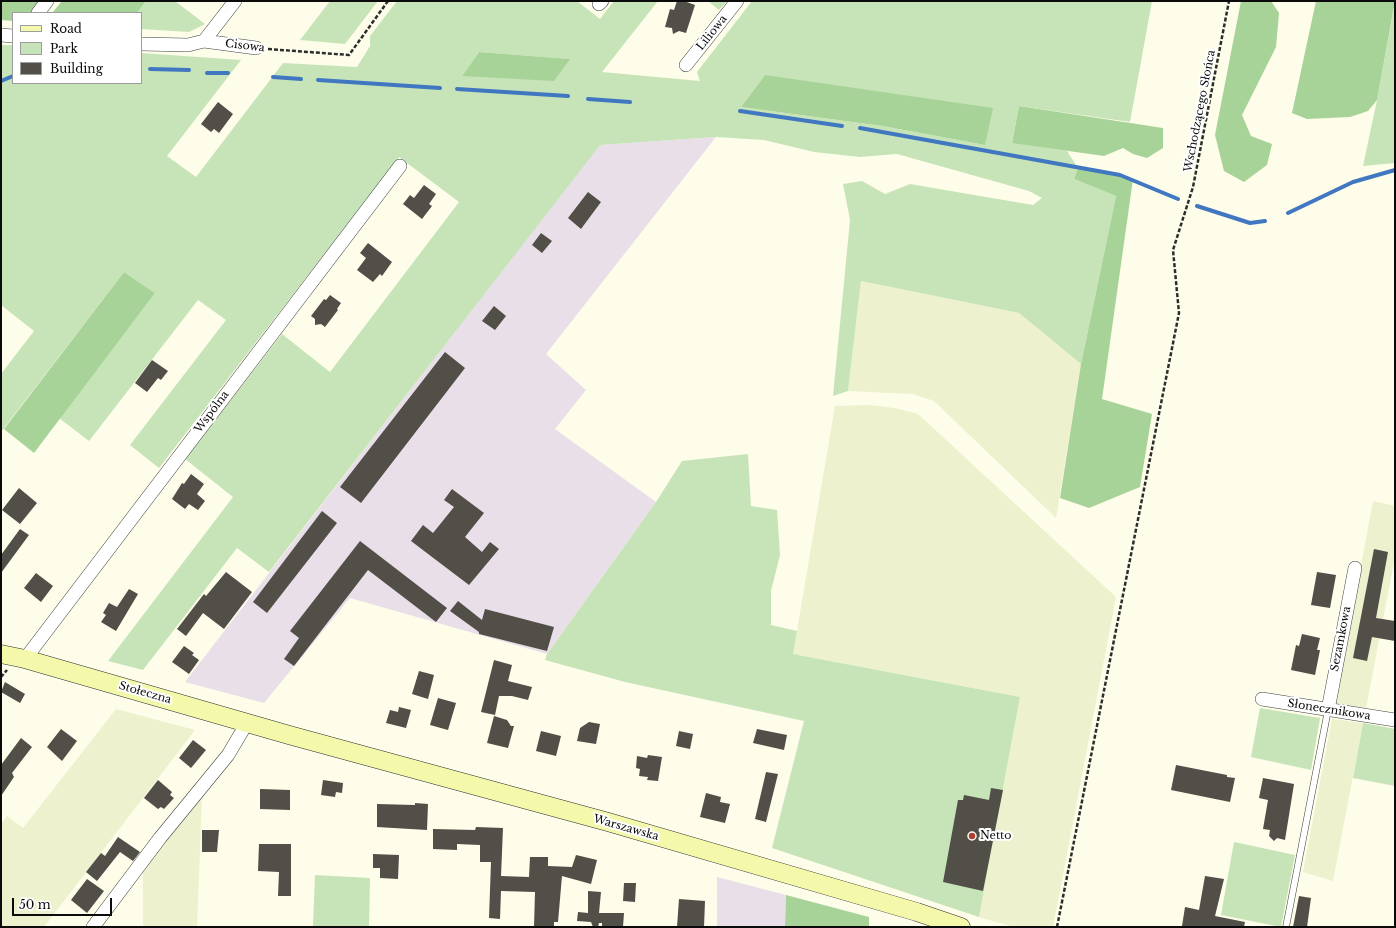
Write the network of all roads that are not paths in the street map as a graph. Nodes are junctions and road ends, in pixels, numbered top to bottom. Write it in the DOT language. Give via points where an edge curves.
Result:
graph roads {
  1 [pos="46,1"];
  2 [pos="235,1"];
  3 [pos="737,1"];
  4 [pos="39,12"];
  5 [pos="1,35"];
  6 [pos="12,36"];
  7 [pos="204,41"];
  8 [pos="142,44"];
  9 [pos="256,48"];
  10 [pos="686,65"];
  11 [pos="400,166"];
  12 [pos="1355,568"];
  13 [pos="1,654"];
  14 [pos="25,659"];
  15 [pos="1262,699"];
  16 [pos="1328,710"];
  17 [pos="1395,720"];
  18 [pos="247,723"];
  19 [pos="289,735"];
  20 [pos="93,927"];
  21 [pos="961,927"];
  22 [pos="1286,927"];
  1 -- 4 [label="street"];
  2 -- 7 [label="street"];
  3 -- 10 [label="street, Liliowa"];
  5 -- 6 [label="street"];
  7 -- 8 [label="street, Cisowa" via="188,45"];
  7 -- 9 [label="street, Cisowa"];
  11 -- 14 [label="street, Wspólna"];
  12 -- 16 [label="street, Sezamkowa"];
  13 -- 14 [label="main road, Stołeczna"];
  14 -- 18 [label="main road, Stołeczna"];
  15 -- 16 [label="street, Słonecznikowa"];
  16 -- 17 [label="street, Słonecznikowa"];
  16 -- 22 [label="lane"];
  18 -- 19 [label="main road, Stołeczna"];
  18 -- 20 [label="street" via="228,755 160,838"];
  19 -- 21 [label="main road, Warszawska" via="608,822"];
}
